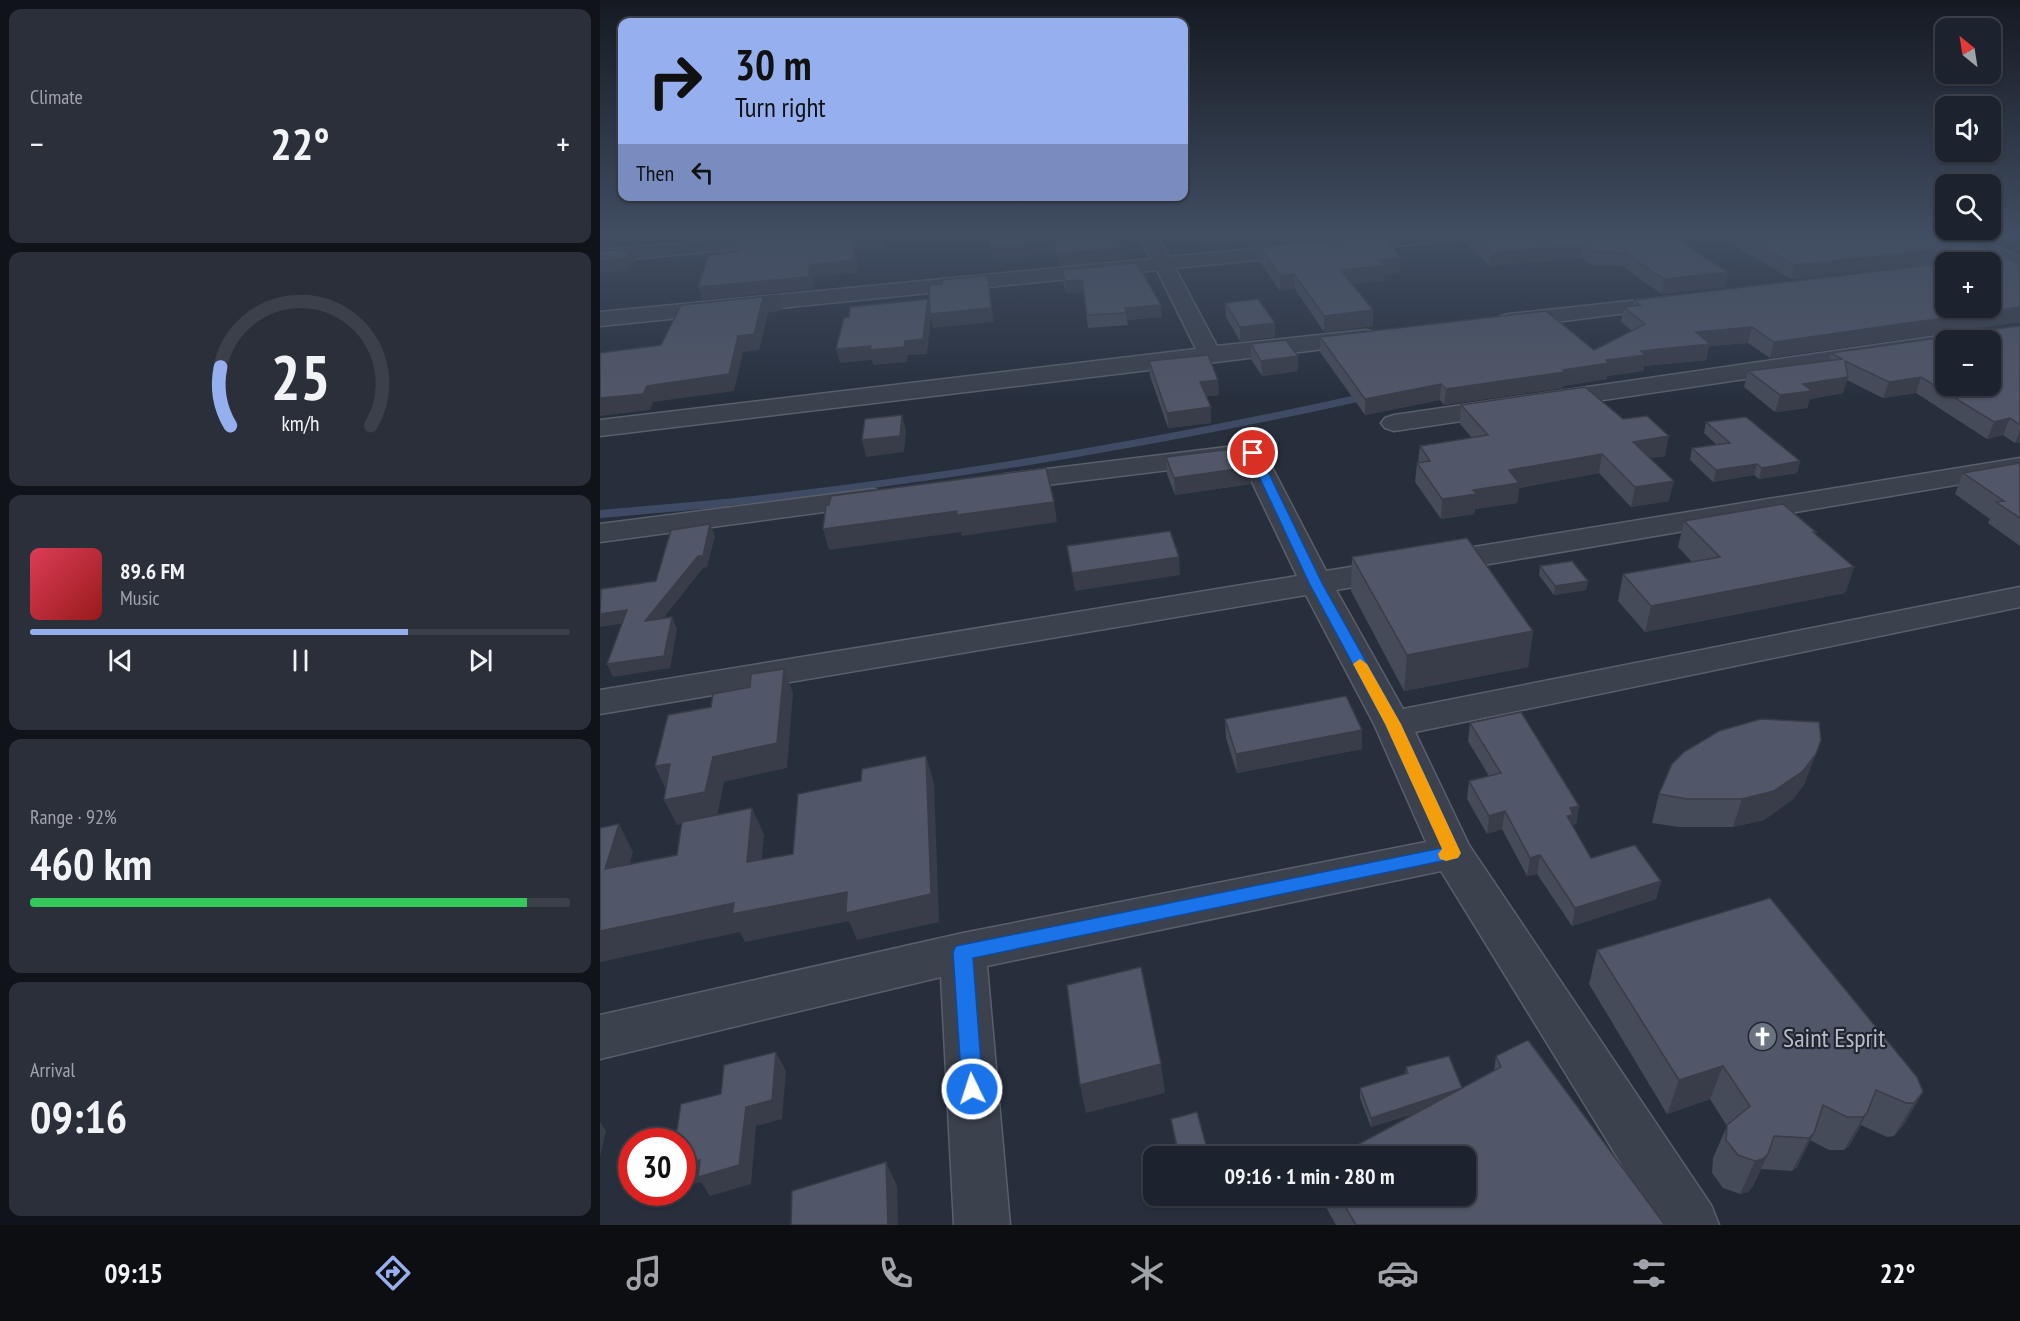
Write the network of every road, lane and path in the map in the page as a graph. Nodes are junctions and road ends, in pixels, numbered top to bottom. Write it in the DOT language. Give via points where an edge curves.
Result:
graph roads {
  1 [pos="895,289"];
  2 [pos="1177,289"];
  3 [pos="1683,301"];
  4 [pos="600,319"];
  5 [pos="1493,323"];
  6 [pos="1387,335"];
  7 [pos="1935,344"];
  8 [pos="1210,354"];
  9 [pos="1394,423"];
  10 [pos="600,428"];
  11 [pos="2020,466"];
  12 [pos="977,485"];
  13 [pos="895,496"];
  14 [pos="600,533"];
  15 [pos="1316,583"];
  16 [pos="2020,597"];
  17 [pos="600,702"];
  18 [pos="1393,724"];
  19 [pos="1452,853"];
  20 [pos="963,952"];
  21 [pos="600,1037"];
  22 [pos="982,1225"];
  23 [pos="1691,1225"];
  1 -- 4 [label="street"];
  2 -- 8 [label="street"];
  3 -- 5 [label="street"];
  6 -- 8 [label="street"];
  7 -- 9 [label="street"];
  8 -- 10 [label="street"];
  11 -- 15 [label="street"];
  12 -- 15 [label="street" via="1251,452"];
  13 -- 14 [label="street"];
  15 -- 17 [label="street"];
  15 -- 18 [label="street"];
  16 -- 18 [label="street"];
  18 -- 19 [label="street"];
  19 -- 20 [label="street"];
  19 -- 23 [label="street"];
  20 -- 21 [label="street"];
  20 -- 22 [label="street"];
}
